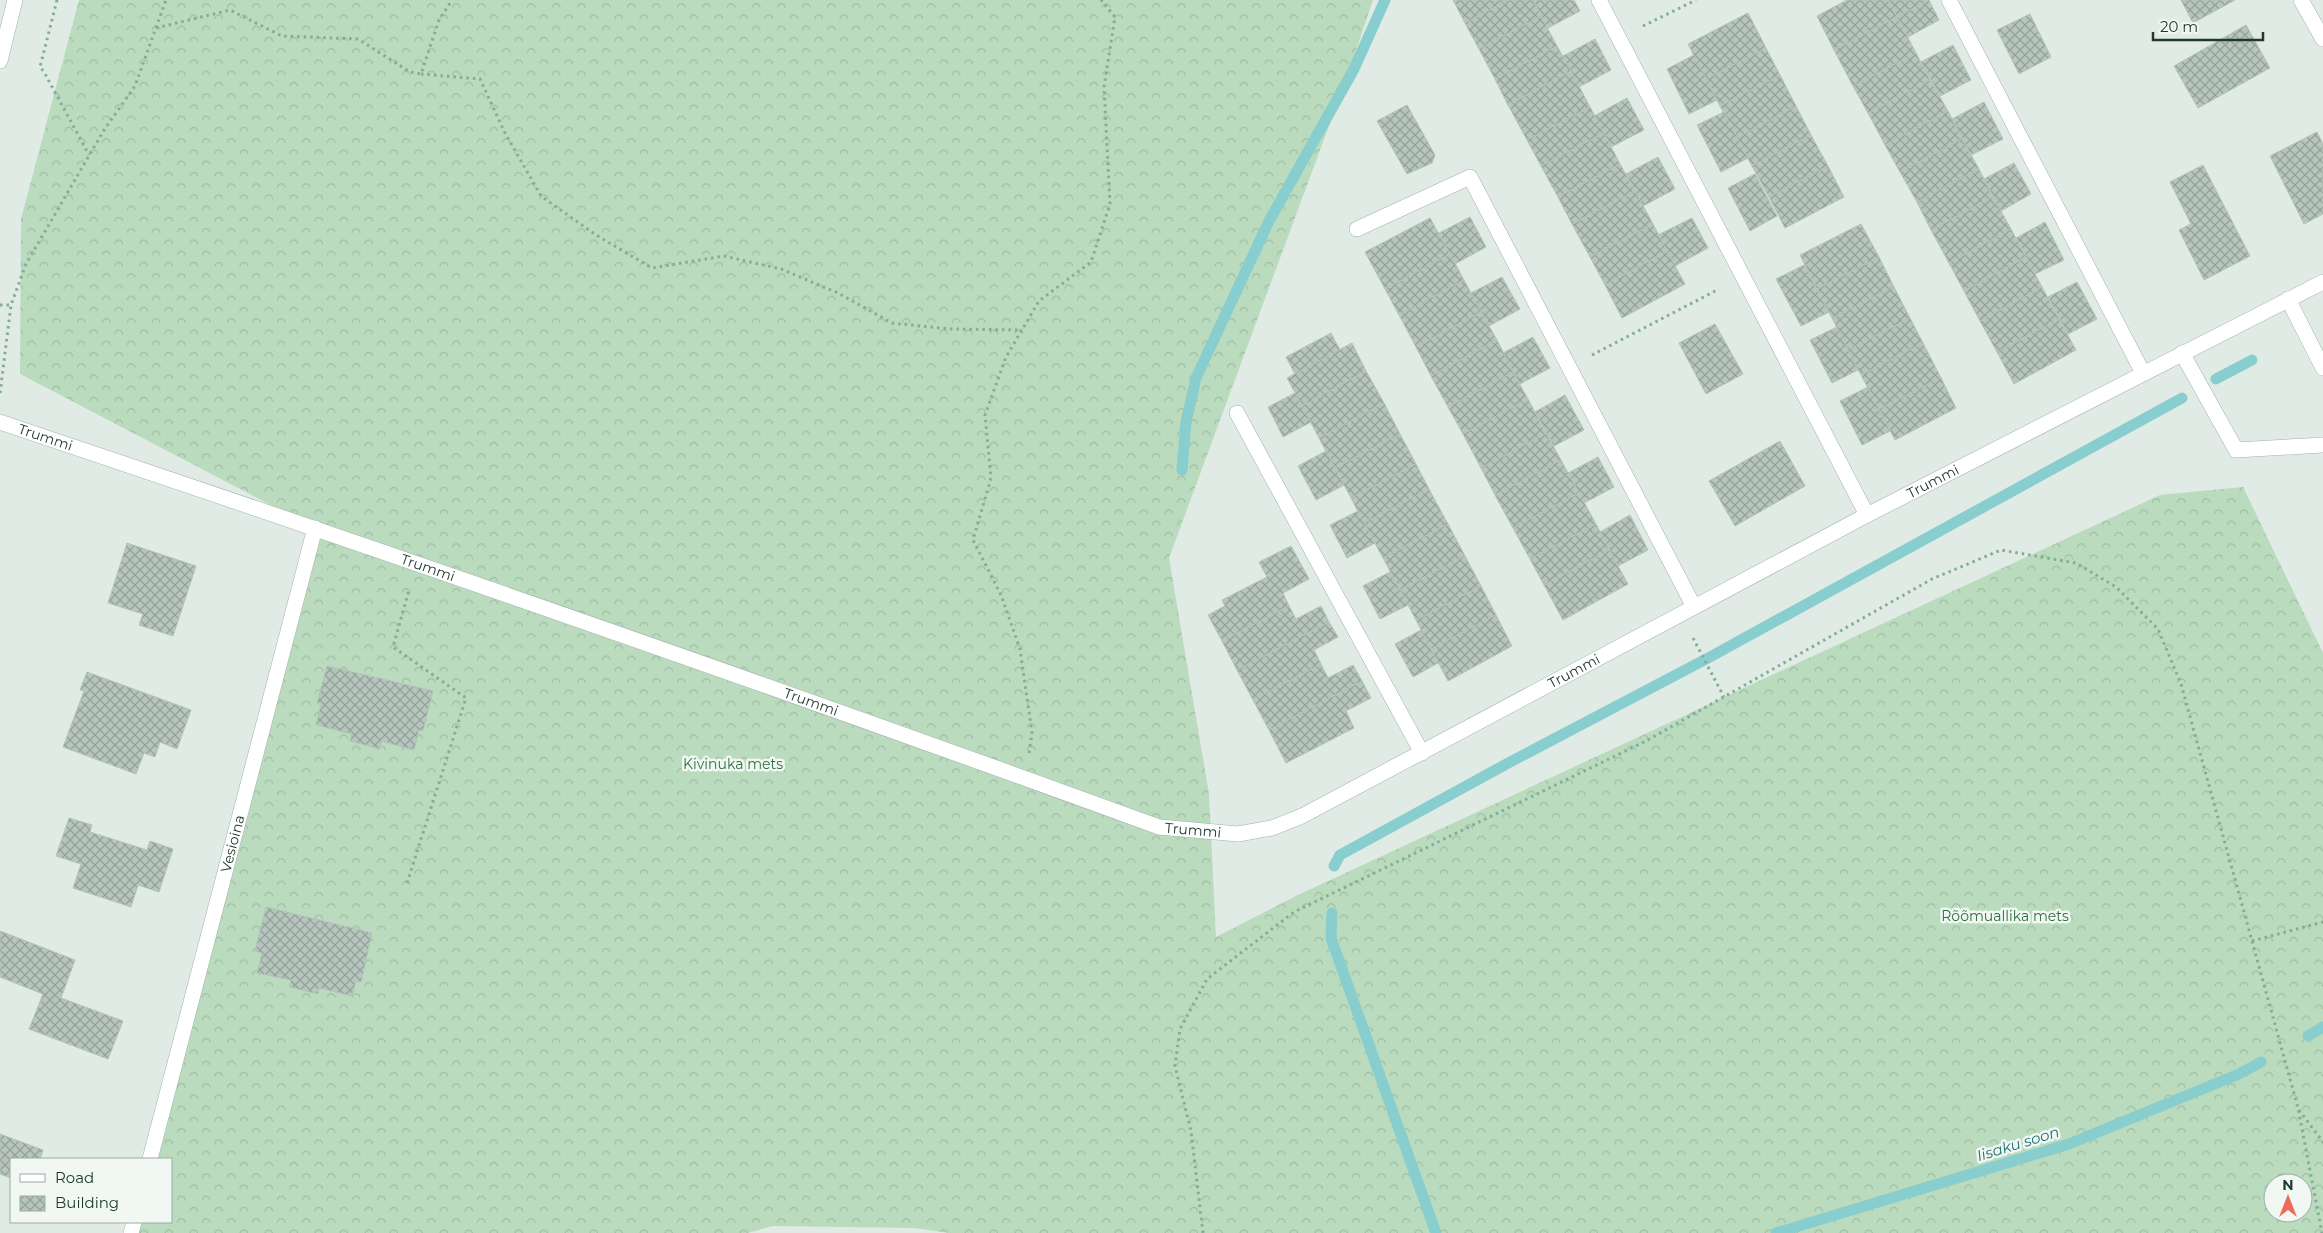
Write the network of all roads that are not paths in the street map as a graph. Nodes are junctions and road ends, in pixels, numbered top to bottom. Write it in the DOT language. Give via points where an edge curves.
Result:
graph roads {
  1 [pos="15,0"];
  2 [pos="1599,0"];
  3 [pos="1949,0"];
  4 [pos="2301,0"];
  5 [pos="2323,39"];
  6 [pos="0,61"];
  7 [pos="1356,228"];
  8 [pos="2323,282"];
  9 [pos="2288,299"];
  10 [pos="2182,353"];
  11 [pos="2323,368"];
  12 [pos="2143,373"];
  13 [pos="1237,413"];
  14 [pos="0,422"];
  15 [pos="2323,445"];
  16 [pos="1867,515"];
  17 [pos="315,528"];
  18 [pos="1694,607"];
  19 [pos="1422,753"];
  20 [pos="150,1158"];
  1 -- 6 [label="street"];
  2 -- 16 [label="street"];
  3 -- 12 [label="street"];
  4 -- 5 [label="street"];
  7 -- 18 [label="street" via="1470,177"];
  8 -- 9 [label="street, Trummi"];
  9 -- 10 [label="street, Trummi"];
  9 -- 11 [label="street"];
  10 -- 12 [label="street, Trummi"];
  10 -- 15 [label="street" via="2236,450"];
  12 -- 16 [label="street, Trummi"];
  13 -- 19 [label="street"];
  14 -- 17 [label="street, Trummi"];
  16 -- 18 [label="street, Trummi"];
  17 -- 19 [label="street, Trummi" via="1159,827 1238,834 1272,828 1302,816"];
  17 -- 20 [label="street, Vesioina"];
  18 -- 19 [label="street, Trummi"];
}
